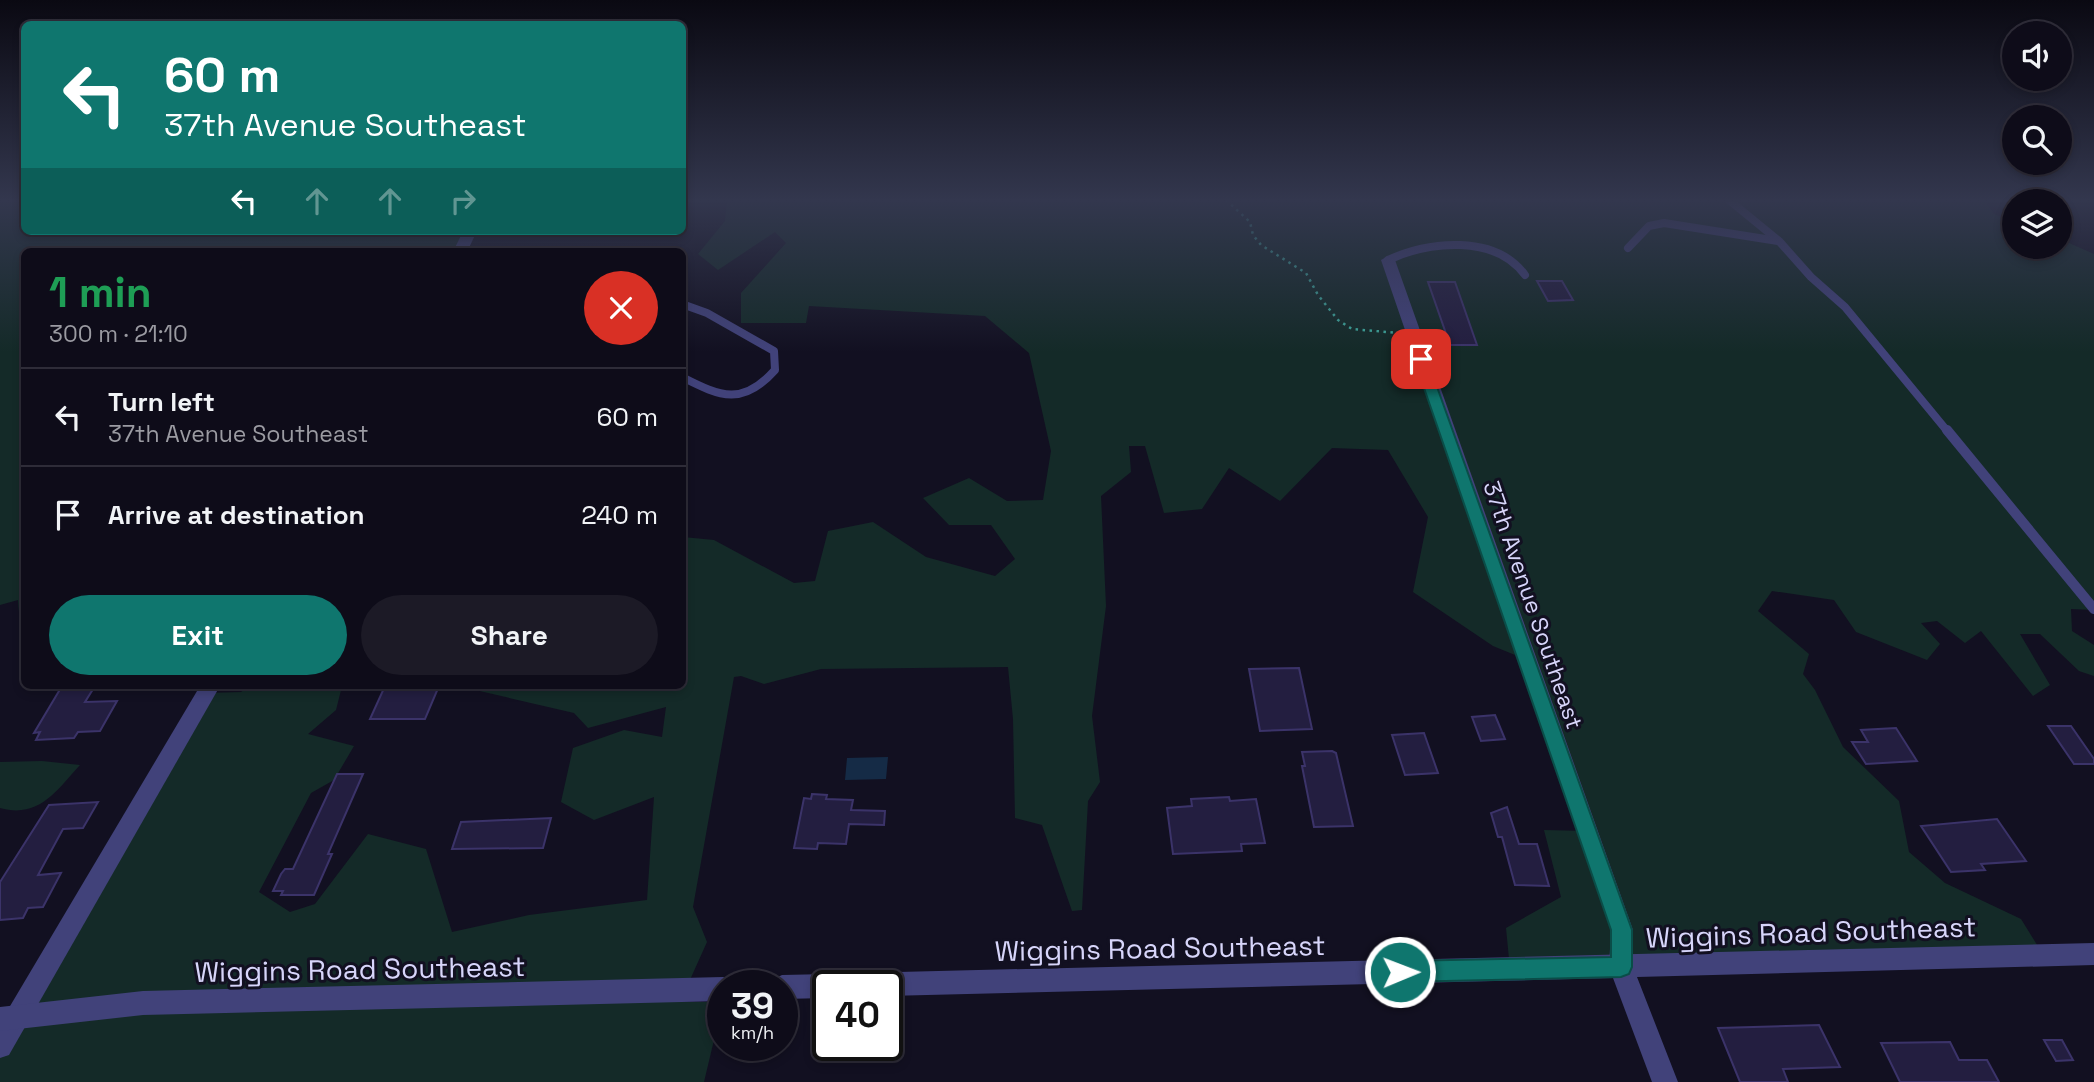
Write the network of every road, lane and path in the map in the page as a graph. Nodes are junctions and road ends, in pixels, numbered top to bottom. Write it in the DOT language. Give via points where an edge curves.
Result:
graph roads {
  1 [pos="1270,250"];
  2 [pos="1411,250"];
  3 [pos="1486,250"];
  4 [pos="1787,250"];
  5 [pos="1388,260"];
  6 [pos="1525,275"];
  7 [pos="686,305"];
  8 [pos="1412,333"];
  9 [pos="686,379"];
  10 [pos="2094,609"];
  11 [pos="208,689"];
  12 [pos="2094,954"];
  13 [pos="1621,967"];
  14 [pos="903,984"];
  15 [pos="707,989"];
  16 [pos="8,1019"];
  17 [pos="0,1046"];
  18 [pos="1665,1082"];
  1 -- 8 [label="path" via="1306,273 1327,308 1352,329"];
  2 -- 5 [label="lane"];
  3 -- 6 [label="lane" via="1508,256"];
  4 -- 10 [label="lane" via="1845,307"];
  5 -- 8 [label="street, 37th Avenue Southeast"];
  7 -- 9 [label="lane" via="774,351 775,370 757,389 731,394"];
  8 -- 13 [label="street, 37th Avenue Southeast" via="1622,930"];
  11 -- 16 [label="street"];
  12 -- 13 [label="street, Wiggins Road Southeast"];
  13 -- 14 [label="street, Wiggins Road Southeast"];
  13 -- 18 [label="street"];
  15 -- 16 [label="street, Wiggins Road Southeast" via="143,1003"];
  16 -- 17 [label="street"];
}
